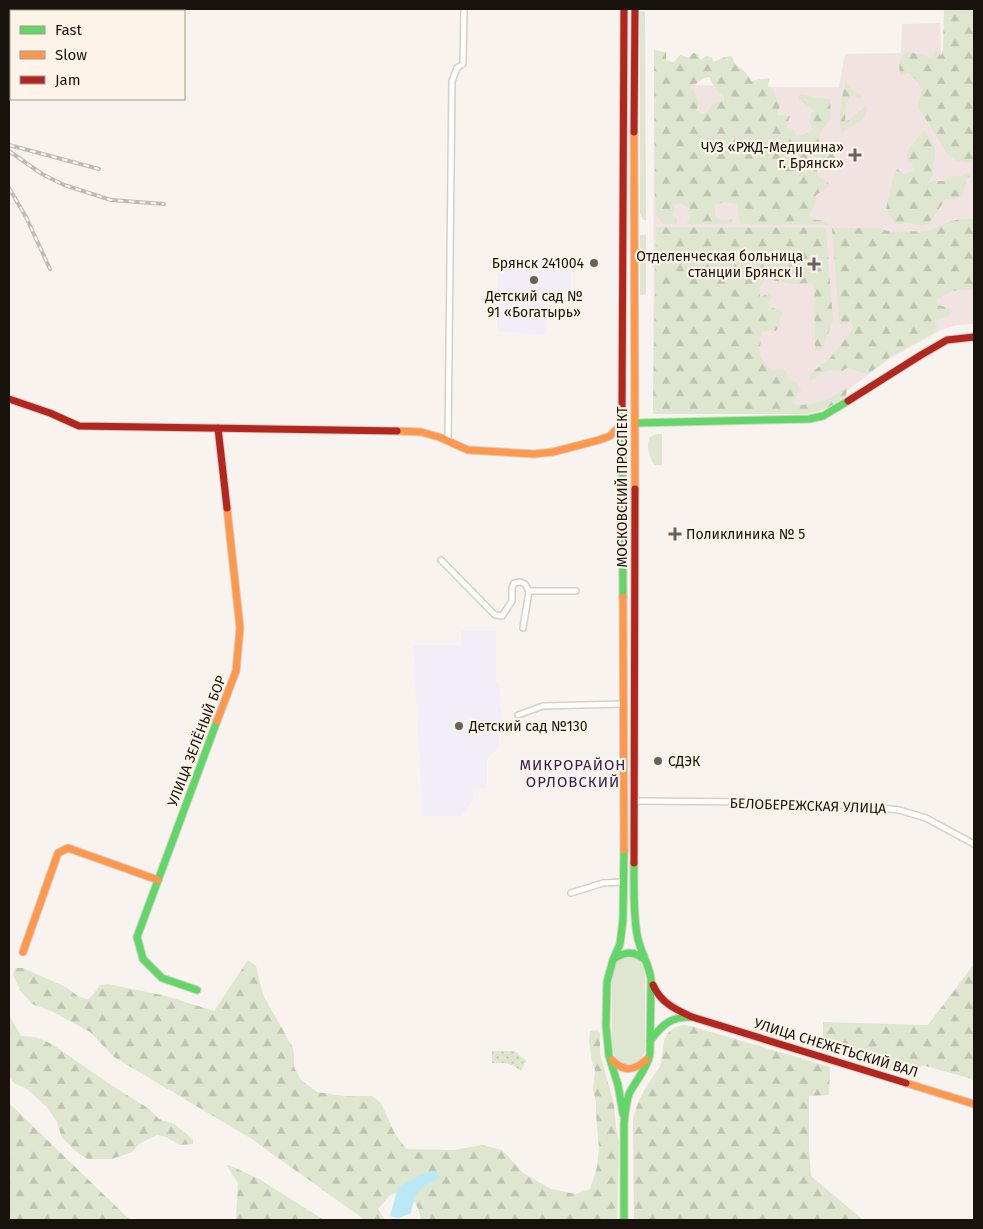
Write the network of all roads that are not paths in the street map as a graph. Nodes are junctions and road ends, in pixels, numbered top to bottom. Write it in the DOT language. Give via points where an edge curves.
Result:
graph roads {
  1 [pos="464,9"];
  2 [pos="624,9"];
  3 [pos="635,9"];
  4 [pos="974,336"];
  5 [pos="9,399"];
  6 [pos="635,423"];
  7 [pos="622,424"];
  8 [pos="218,428"];
  9 [pos="448,441"];
  10 [pos="441,560"];
  11 [pos="529,591"];
  12 [pos="576,591"];
  13 [pos="523,628"];
  14 [pos="623,704"];
  15 [pos="518,715"];
  16 [pos="635,801"];
  17 [pos="974,844"];
  18 [pos="158,880"];
  19 [pos="623,882"];
  20 [pos="571,893"];
  21 [pos="23,952"];
  22 [pos="613,960"];
  23 [pos="648,964"];
  24 [pos="651,979"];
  25 [pos="196,990"];
  26 [pos="692,1017"];
  27 [pos="650,1041"];
  28 [pos="650,1054"];
  29 [pos="609,1056"];
  30 [pos="974,1104"];
  31 [pos="624,1123"];
  32 [pos="624,1220"];
  1 -- 9 [label="street" via="463,64 457,68 452,81"];
  2 -- 7 [label="main road, МОСКОВСКИЙ ПРОСПЕКТ"];
  3 -- 6 [label="main road, МОСКОВСКИЙ ПРОСПЕКТ"];
  4 -- 6 [label="main road" via="948,340 822,416 809,419"];
  5 -- 8 [label="main road" via="79,426"];
  6 -- 7 [label="main road"];
  6 -- 16 [label="main road, МОСКОВСКИЙ ПРОСПЕКТ"];
  7 -- 9 [label="main road" via="610,436 599,440 534,454 468,450"];
  7 -- 14 [label="main road, МОСКОВСКИЙ ПРОСПЕКТ"];
  8 -- 9 [label="main road" via="421,432"];
  8 -- 18 [label="main road, УЛИЦА ЗЕЛЁНЫЙ БОР" via="240,628 236,671"];
  10 -- 11 [label="street" via="495,615 502,616 512,601 514,584 520,582"];
  11 -- 12 [label="street"];
  11 -- 13 [label="street"];
  14 -- 15 [label="street" via="544,706"];
  14 -- 19 [label="main road, МОСКОВСКИЙ ПРОСПЕКТ"];
  16 -- 17 [label="street, БЕЛОБЕРЕЖСКАЯ УЛИЦА" via="777,803 899,810 926,818"];
  16 -- 23 [label="main road, МОСКОВСКИЙ ПРОСПЕКТ" via="635,922"];
  18 -- 21 [label="main road" via="68,848 58,853"];
  18 -- 25 [label="main road, УЛИЦА ЗЕЛЁНЫЙ БОР" via="137,937 143,959 162,978"];
  19 -- 20 [label="street" via="600,883"];
  19 -- 22 [label="main road, МОСКОВСКИЙ ПРОСПЕКТ" via="620,944"];
  22 -- 23 [label="main road" via="623,953 633,952"];
  22 -- 29 [label="main road, МОСКОВСКИЙ ПРОСПЕКТ" via="607,982"];
  23 -- 24 [label="main road, МОСКОВСКИЙ ПРОСПЕКТ"];
  24 -- 26 [label="main road, УЛИЦА СНЕЖЕТЬСКИЙ ВАЛ" via="663,1001"];
  24 -- 27 [label="main road, МОСКОВСКИЙ ПРОСПЕКТ"];
  26 -- 27 [label="main road, УЛИЦА СНЕЖЕТЬСКИЙ ВАЛ" via="681,1016 668,1021"];
  26 -- 30 [label="main road, УЛИЦА СНЕЖЕТЬСКИЙ ВАЛ"];
  27 -- 28 [label="main road, МОСКОВСКИЙ ПРОСПЕКТ"];
  28 -- 29 [label="main road" via="641,1066 634,1069 618,1066"];
  28 -- 31 [label="main road" via="629,1095"];
  29 -- 31 [label="main road, МОСКОВСКИЙ ПРОСПЕКТ"];
  31 -- 32 [label="main road"];
}
